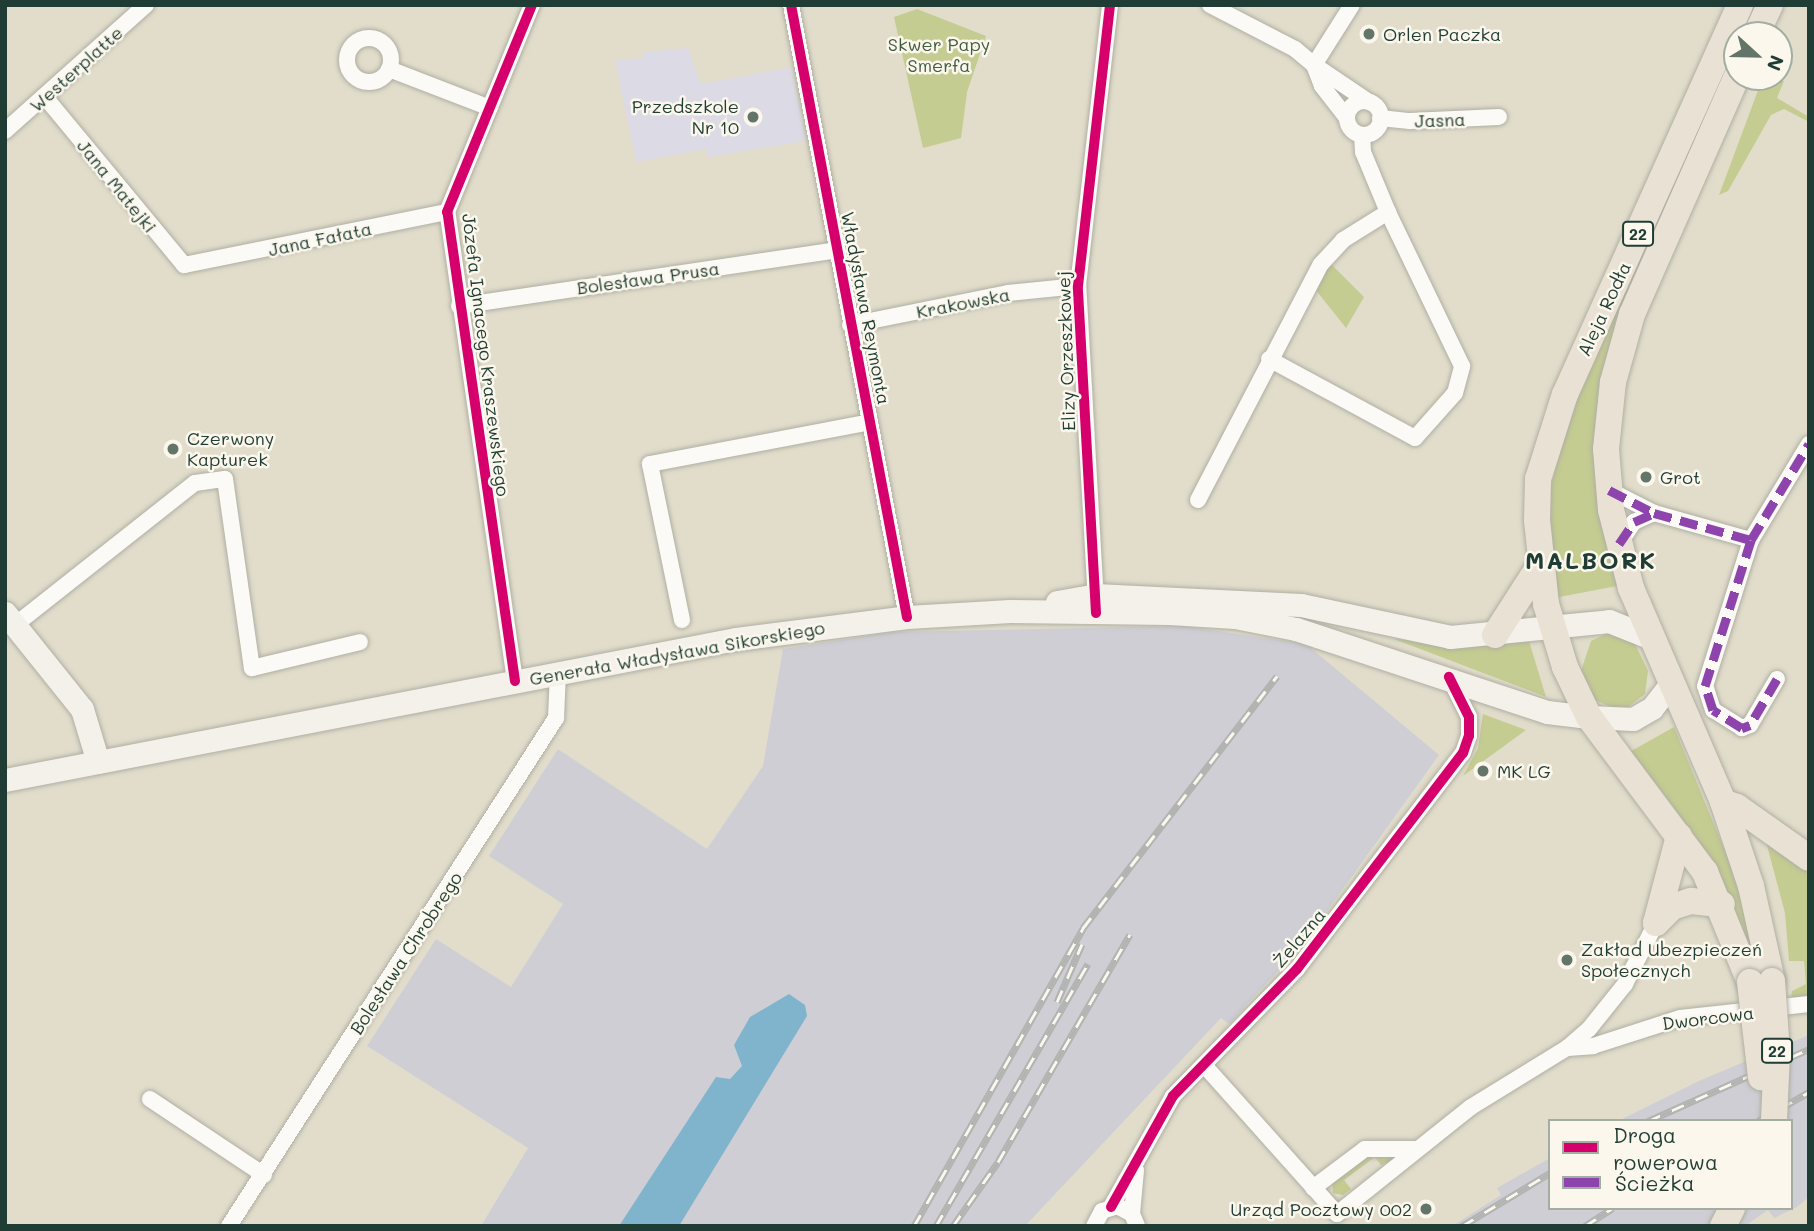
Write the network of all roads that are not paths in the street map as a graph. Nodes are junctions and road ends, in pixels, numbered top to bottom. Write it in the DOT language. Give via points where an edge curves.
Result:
graph roads {
  1 [pos="146,5"];
  2 [pos="532,5"];
  3 [pos="791,5"];
  4 [pos="1110,5"];
  5 [pos="1210,5"];
  6 [pos="1352,5"];
  7 [pos="1740,5"];
  8 [pos="1770,5"];
  9 [pos="1763,21"];
  10 [pos="1314,65"];
  11 [pos="390,69"];
  12 [pos="1731,91"];
  13 [pos="45,97"];
  14 [pos="1369,102"];
  15 [pos="489,108"];
  16 [pos="1499,117"];
  17 [pos="1347,118"];
  18 [pos="1380,118"];
  19 [pos="5,131"];
  20 [pos="1362,135"];
  21 [pos="447,212"];
  22 [pos="1388,212"];
  23 [pos="837,250"];
  24 [pos="193,265"];
  25 [pos="1078,286"];
  26 [pos="459,306"];
  27 [pos="850,325"];
  28 [pos="1269,359"];
  29 [pos="870,422"];
  30 [pos="1809,444"];
  31 [pos="1609,490"];
  32 [pos="1198,500"];
  33 [pos="1654,513"];
  34 [pos="1751,540"];
  35 [pos="1619,544"];
  36 [pos="1540,565"];
  37 [pos="1096,604"];
  38 [pos="907,617"];
  39 [pos="10,619"];
  40 [pos="682,620"];
  41 [pos="1552,628"];
  42 [pos="1495,635"];
  43 [pos="1654,639"];
  44 [pos="360,642"];
  45 [pos="558,673"];
  46 [pos="1450,677"];
  47 [pos="1777,679"];
  48 [pos="515,681"];
  49 [pos="1671,684"];
  50 [pos="1589,717"];
  51 [pos="98,762"];
  52 [pos="5,780"];
  53 [pos="1723,802"];
  54 [pos="1679,836"];
  55 [pos="1809,858"];
  56 [pos="1721,904"];
  57 [pos="1656,923"];
  58 [pos="1761,981"];
  59 [pos="1809,1004"];
  60 [pos="1567,1048"];
  61 [pos="1204,1065"];
  62 [pos="150,1099"];
  63 [pos="1758,1119"];
  64 [pos="1774,1119"];
  65 [pos="1417,1150"];
  66 [pos="1138,1160"];
  67 [pos="264,1175"];
  68 [pos="1313,1188"];
  69 [pos="1111,1207"];
  70 [pos="1731,1210"];
  71 [pos="1750,1210"];
  72 [pos="1135,1220"];
  73 [pos="229,1226"];
  74 [pos="1094,1226"];
  75 [pos="1723,1226"];
  76 [pos="1743,1226"];
  1 -- 13 [label="street, Westerplatte"];
  2 -- 15 [label="street, Józefa Ignacego Kraszewskiego"];
  3 -- 23 [label="street, Władysława Reymonta"];
  4 -- 25 [label="street, Elizy Orzeszkowej"];
  5 -- 10 [label="street" via="1295,49"];
  6 -- 10 [label="street"];
  7 -- 36 [label="main road, Aleja Rodła / 22" via="1555,419 1538,479"];
  8 -- 9 [label="main road"];
  10 -- 14 [label="street"];
  10 -- 17 [label="street" via="1322,86"];
  11 -- 15 [label="street"];
  12 -- 31 [label="main road, Aleja Rodła / 22" via="1621,349 1608,409"];
  13 -- 19 [label="street, Westerplatte"];
  13 -- 24 [label="street, Jana Matejki" via="178,262"];
  14 -- 17 [label="street" via="1353,105"];
  14 -- 18 [label="street"];
  15 -- 21 [label="street, Józefa Ignacego Kraszewskiego"];
  16 -- 18 [label="street, Jasna"];
  17 -- 20 [label="street" via="1350,128"];
  18 -- 20 [label="street" via="1375,131"];
  20 -- 22 [label="street" via="1363,152"];
  21 -- 24 [label="street, Jana Fałata"];
  21 -- 26 [label="street, Józefa Ignacego Kraszewskiego"];
  22 -- 28 [label="street" via="1343,240 1321,264"];
  22 -- 28 [label="street" via="1462,366 1455,393 1415,438"];
  23 -- 26 [label="street, Bolesława Prusa"];
  23 -- 27 [label="street, Władysława Reymonta"];
  25 -- 27 [label="street, Krakowska" via="1008,293"];
  25 -- 37 [label="street, Elizy Orzeszkowej"];
  26 -- 48 [label="street, Józefa Ignacego Kraszewskiego"];
  27 -- 29 [label="street, Władysława Reymonta"];
  28 -- 32 [label="street"];
  29 -- 38 [label="street, Władysława Reymonta"];
  29 -- 40 [label="street" via="650,464"];
  30 -- 34 [label="street"];
  31 -- 33 [label="street"];
  31 -- 35 [label="main road, Aleja Rodła / 22"];
  33 -- 34 [label="street"];
  33 -- 35 [label="street" via="1634,522"];
  34 -- 47 [label="street" via="1707,673 1709,702 1720,716 1742,728 1750,725"];
  35 -- 43 [label="main road, Aleja Rodła / 22"];
  36 -- 41 [label="main road, Aleja Rodła / 22"];
  36 -- 42 [label="main road"];
  37 -- 38 [label="main road, Generała Władysława Sikorskiego"];
  37 -- 42 [label="main road, Generała Władysława Sikorskiego" via="1301,605 1425,634"];
  37 -- 46 [label="main road, Generała Władysława Sikorskiego" via="1235,617 1296,628"];
  38 -- 45 [label="main road, Generała Władysława Sikorskiego" via="736,639"];
  39 -- 44 [label="street" via="195,484 225,479 252,668"];
  39 -- 51 [label="main road" via="89,720"];
  41 -- 42 [label="main road, Generała Władysława Sikorskiego"];
  41 -- 43 [label="main road, Generała Władysława Sikorskiego" via="1595,622 1622,624"];
  41 -- 50 [label="main road, 22"];
  43 -- 49 [label="main road, 22"];
  45 -- 48 [label="main road, Generała Władysława Sikorskiego"];
  45 -- 67 [label="street, Bolesława Chrobrego" via="556,718"];
  46 -- 50 [label="main road, Generała Władysława Sikorskiego" via="1547,712"];
  46 -- 61 [label="street, Żelazna" via="1469,718 1463,753 1297,969"];
  48 -- 51 [label="main road, Generała Władysława Sikorskiego"];
  49 -- 50 [label="main road, Generała Władysława Sikorskiego" via="1652,708 1633,719"];
  49 -- 53 [label="main road, 22"];
  50 -- 54 [label="main road, 22"];
  51 -- 52 [label="main road, Generała Władysława Sikorskiego"];
  53 -- 55 [label="main road"];
  53 -- 58 [label="main road, 22" via="1752,886"];
  54 -- 56 [label="main road, 22"];
  54 -- 57 [label="main road"];
  56 -- 57 [label="main road" via="1691,901 1672,907"];
  56 -- 58 [label="main road, 22"];
  57 -- 60 [label="street, Dworcowa" via="1614,999"];
  58 -- 63 [label="main road, 22, bridge"];
  58 -- 64 [label="main road, 22, bridge" via="1777,1052"];
  59 -- 60 [label="street, Dworcowa" via="1680,1018 1593,1046"];
  60 -- 65 [label="street, Dworcowa" via="1471,1107"];
  61 -- 66 [label="street, Żelazna" via="1173,1096"];
  61 -- 68 [label="street, Dworcowa"];
  62 -- 67 [label="street"];
  65 -- 68 [label="street" via="1365,1149"];
  65 -- 68 [label="street, Dworcowa" via="1337,1214"];
  66 -- 69 [label="street, Żelazna"];
  66 -- 72 [label="street, Żelazna"];
  67 -- 73 [label="street, Bolesława Chrobrego"];
  69 -- 72 [label="street, Żelazna"];
  69 -- 74 [label="street, Żelazna" via="1098,1215"];
  70 -- 75 [label="main road"];
  71 -- 76 [label="main road"];
}
